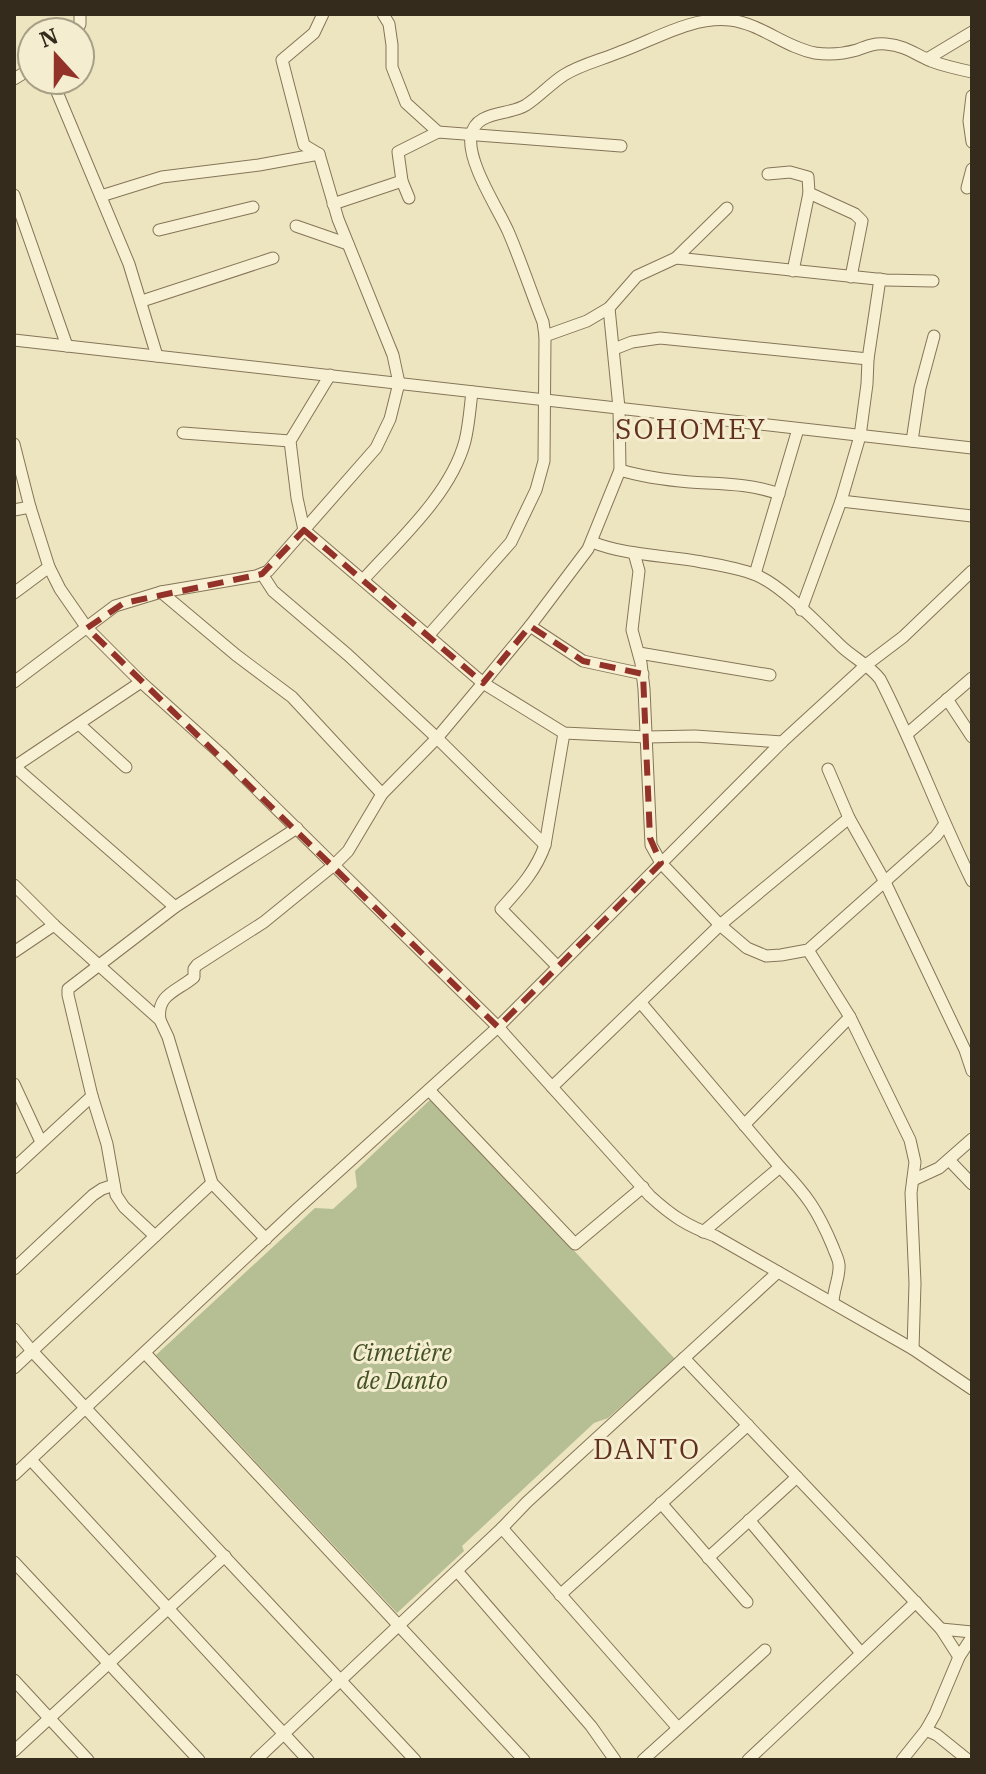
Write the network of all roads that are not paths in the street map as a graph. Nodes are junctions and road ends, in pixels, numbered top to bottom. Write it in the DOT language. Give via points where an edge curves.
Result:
graph roads {
  1 [pos="323,14"];
  2 [pos="383,14"];
  3 [pos="972,32"];
  4 [pos="927,59"];
  5 [pos="972,72"];
  6 [pos="59,96"];
  7 [pos="972,96"];
  8 [pos="438,132"];
  9 [pos="471,135"];
  10 [pos="972,142"];
  11 [pos="621,146"];
  12 [pos="319,154"];
  13 [pos="972,169"];
  14 [pos="768,174"];
  15 [pos="402,181"];
  16 [pos="967,188"];
  17 [pos="809,193"];
  18 [pos="14,195"];
  19 [pos="101,196"];
  20 [pos="409,198"];
  21 [pos="333,204"];
  22 [pos="253,207"];
  23 [pos="727,208"];
  24 [pos="296,226"];
  25 [pos="159,230"];
  26 [pos="348,244"];
  27 [pos="273,258"];
  28 [pos="676,258"];
  29 [pos="793,271"];
  30 [pos="851,277"];
  31 [pos="880,279"];
  32 [pos="933,281"];
  33 [pos="142,301"];
  34 [pos="609,308"];
  35 [pos="545,336"];
  36 [pos="934,336"];
  37 [pos="14,340"];
  38 [pos="67,346"];
  39 [pos="614,349"];
  40 [pos="157,356"];
  41 [pos="868,359"];
  42 [pos="330,375"];
  43 [pos="399,383"];
  44 [pos="472,392"];
  45 [pos="545,400"];
  46 [pos="619,408"];
  47 [pos="798,429"];
  48 [pos="183,433"];
  49 [pos="860,436"];
  50 [pos="290,441"];
  51 [pos="912,441"];
  52 [pos="14,444"];
  53 [pos="972,448"];
  54 [pos="620,470"];
  55 [pos="779,494"];
  56 [pos="841,501"];
  57 [pos="30,507"];
  58 [pos="14,510"];
  59 [pos="972,516"];
  60 [pos="304,530"];
  61 [pos="592,542"];
  62 [pos="634,553"];
  63 [pos="653,555"];
  64 [pos="49,567"];
  65 [pos="639,571"];
  66 [pos="972,571"];
  67 [pos="262,574"];
  68 [pos="755,574"];
  69 [pos="363,580"];
  70 [pos="161,592"];
  71 [pos="14,593"];
  72 [pos="801,610"];
  73 [pos="530,626"];
  74 [pos="87,628"];
  75 [pos="428,636"];
  76 [pos="639,653"];
  77 [pos="866,665"];
  78 [pos="643,674"];
  79 [pos="770,675"];
  80 [pos="972,678"];
  81 [pos="14,682"];
  82 [pos="141,682"];
  83 [pos="483,683"];
  84 [pos="947,699"];
  85 [pos="79,724"];
  86 [pos="564,733"];
  87 [pos="907,734"];
  88 [pos="647,737"];
  89 [pos="972,737"];
  90 [pos="437,738"];
  91 [pos="782,742"];
  92 [pos="14,767"];
  93 [pos="126,767"];
  94 [pos="828,769"];
  95 [pos="382,794"];
  96 [pos="849,818"];
  97 [pos="944,825"];
  98 [pos="297,828"];
  99 [pos="936,836"];
  100 [pos="950,838"];
  101 [pos="545,845"];
  102 [pos="661,863"];
  103 [pos="334,865"];
  104 [pos="972,881"];
  105 [pos="885,882"];
  106 [pos="14,885"];
  107 [pos="175,907"];
  108 [pos="54,925"];
  109 [pos="720,925"];
  110 [pos="808,950"];
  111 [pos="14,952"];
  112 [pos="99,966"];
  113 [pos="557,966"];
  114 [pos="641,1003"];
  115 [pos="850,1017"];
  116 [pos="160,1020"];
  117 [pos="498,1027"];
  118 [pos="968,1046"];
  119 [pos="972,1071"];
  120 [pos="14,1084"];
  121 [pos="552,1087"];
  122 [pos="429,1090"];
  123 [pos="92,1096"];
  124 [pos="744,1125"];
  125 [pos="972,1139"];
  126 [pos="41,1142"];
  127 [pos="949,1160"];
  128 [pos="780,1167"];
  129 [pos="14,1168"];
  130 [pos="913,1180"];
  131 [pos="212,1183"];
  132 [pos="972,1184"];
  133 [pos="114,1185"];
  134 [pos="643,1187"];
  135 [pos="703,1232"];
  136 [pos="155,1236"];
  137 [pos="266,1239"];
  138 [pos="14,1269"];
  139 [pos="778,1272"];
  140 [pos="833,1303"];
  141 [pos="14,1329"];
  142 [pos="913,1349"];
  143 [pos="32,1351"];
  144 [pos="145,1353"];
  145 [pos="684,1358"];
  146 [pos="14,1368"];
  147 [pos="972,1389"];
  148 [pos="87,1408"];
  149 [pos="748,1425"];
  150 [pos="31,1460"];
  151 [pos="14,1475"];
  152 [pos="797,1477"];
  153 [pos="661,1503"];
  154 [pos="749,1520"];
  155 [pos="502,1528"];
  156 [pos="225,1556"];
  157 [pos="708,1558"];
  158 [pos="14,1562"];
  159 [pos="457,1571"];
  160 [pos="560,1595"];
  161 [pos="747,1602"];
  162 [pos="916,1602"];
  163 [pos="168,1609"];
  164 [pos="399,1625"];
  165 [pos="941,1629"];
  166 [pos="972,1637"];
  167 [pos="765,1650"];
  168 [pos="861,1653"];
  169 [pos="959,1657"];
  170 [pos="109,1664"];
  171 [pos="14,1680"];
  172 [pos="340,1680"];
  173 [pos="49,1718"];
  174 [pos="678,1728"];
  175 [pos="931,1732"];
  176 [pos="284,1734"];
  177 [pos="14,1751"];
  178 [pos="88,1760"];
  179 [pos="199,1760"];
  180 [pos="256,1760"];
  181 [pos="308,1760"];
  182 [pos="415,1760"];
  183 [pos="524,1760"];
  184 [pos="615,1760"];
  185 [pos="643,1760"];
  186 [pos="748,1760"];
  187 [pos="902,1760"];
  188 [pos="968,1760"];
  1 -- 12 [label="street" via="314,33 282,60 304,145"];
  2 -- 8 [label="street" via="389,24 392,67 406,103"];
  3 -- 4 [label="street"];
  4 -- 5 [label="street"];
  4 -- 9 [label="street" via="880,43 820,54 747,24 708,21 584,64 523,107 476,123"];
  6 -- 19 [label="street"];
  7 -- 10 [label="street"];
  8 -- 9 [label="street"];
  8 -- 15 [label="street" via="398,152"];
  9 -- 11 [label="street"];
  9 -- 35 [label="street" via="473,156 517,254"];
  12 -- 19 [label="street" via="162,177"];
  12 -- 21 [label="street"];
  13 -- 16 [label="street"];
  14 -- 17 [label="street" via="808,177"];
  15 -- 20 [label="street"];
  15 -- 21 [label="street"];
  17 -- 29 [label="street"];
  17 -- 30 [label="street" via="862,221"];
  18 -- 38 [label="street"];
  19 -- 33 [label="street"];
  21 -- 26 [label="street"];
  22 -- 25 [label="street"];
  23 -- 28 [label="street"];
  24 -- 26 [label="street"];
  26 -- 43 [label="street" via="393,355"];
  27 -- 33 [label="street"];
  28 -- 29 [label="street"];
  28 -- 34 [label="street" via="637,276"];
  29 -- 30 [label="street"];
  30 -- 31 [label="street"];
  31 -- 32 [label="street"];
  31 -- 41 [label="street"];
  33 -- 40 [label="street"];
  34 -- 35 [label="street"];
  34 -- 39 [label="street"];
  35 -- 45 [label="street"];
  36 -- 51 [label="street"];
  37 -- 38 [label="street"];
  38 -- 40 [label="street"];
  39 -- 41 [label="street" via="660,338"];
  39 -- 46 [label="street"];
  40 -- 42 [label="street"];
  41 -- 49 [label="street"];
  42 -- 43 [label="street"];
  42 -- 50 [label="street"];
  43 -- 44 [label="street"];
  43 -- 60 [label="street" via="376,448"];
  44 -- 45 [label="street"];
  44 -- 69 [label="street" via="465,442 443,490"];
  45 -- 46 [label="street"];
  45 -- 75 [label="street" via="542,474 511,542"];
  46 -- 47 [label="street"];
  46 -- 54 [label="street"];
  47 -- 49 [label="street"];
  47 -- 55 [label="street"];
  48 -- 50 [label="street"];
  49 -- 51 [label="street"];
  49 -- 56 [label="street"];
  50 -- 60 [label="street"];
  51 -- 53 [label="street"];
  52 -- 57 [label="street"];
  54 -- 55 [label="street"];
  54 -- 61 [label="street"];
  55 -- 68 [label="street"];
  56 -- 59 [label="street"];
  56 -- 72 [label="street"];
  57 -- 58 [label="street"];
  57 -- 64 [label="street"];
  60 -- 67 [label="street"];
  60 -- 69 [label="street"];
  61 -- 62 [label="street"];
  61 -- 73 [label="street"];
  62 -- 63 [label="street"];
  62 -- 65 [label="street"];
  63 -- 65 [label="street"];
  63 -- 68 [label="street"];
  64 -- 71 [label="street"];
  64 -- 74 [label="street"];
  65 -- 76 [label="street" via="632,620"];
  66 -- 77 [label="street"];
  67 -- 70 [label="street"];
  67 -- 90 [label="street" via="273,591"];
  68 -- 72 [label="street"];
  69 -- 75 [label="street"];
  70 -- 74 [label="street" via="115,606"];
  70 -- 95 [label="street" via="292,697"];
  72 -- 77 [label="street"];
  73 -- 78 [label="street" via="583,661"];
  73 -- 83 [label="street"];
  74 -- 81 [label="street"];
  74 -- 82 [label="street"];
  75 -- 83 [label="street"];
  76 -- 78 [label="street"];
  76 -- 79 [label="street"];
  77 -- 87 [label="street" via="880,679"];
  77 -- 91 [label="street"];
  78 -- 88 [label="street"];
  80 -- 84 [label="street"];
  82 -- 85 [label="street"];
  82 -- 98 [label="street"];
  83 -- 86 [label="street"];
  83 -- 90 [label="street"];
  84 -- 87 [label="street"];
  84 -- 89 [label="street"];
  85 -- 92 [label="street"];
  85 -- 93 [label="street"];
  86 -- 88 [label="street"];
  86 -- 101 [label="street"];
  87 -- 97 [label="street"];
  88 -- 91 [label="street"];
  88 -- 102 [label="street" via="650,838"];
  90 -- 95 [label="street"];
  90 -- 101 [label="street"];
  91 -- 102 [label="street"];
  92 -- 107 [label="street"];
  94 -- 96 [label="street"];
  95 -- 103 [label="street"];
  96 -- 105 [label="street"];
  96 -- 109 [label="street"];
  97 -- 99 [label="street"];
  97 -- 100 [label="street"];
  98 -- 103 [label="street"];
  98 -- 107 [label="street"];
  99 -- 100 [label="street"];
  99 -- 105 [label="street"];
  100 -- 104 [label="street"];
  101 -- 113 [label="street" via="534,870 501,909"];
  102 -- 109 [label="street"];
  102 -- 113 [label="street"];
  103 -- 116 [label="street" via="264,922 197,965 194,977 160,1004"];
  103 -- 117 [label="street"];
  105 -- 110 [label="street"];
  105 -- 118 [label="street"];
  106 -- 108 [label="street"];
  107 -- 112 [label="street"];
  108 -- 111 [label="street"];
  108 -- 112 [label="street"];
  109 -- 110 [label="street" via="766,956"];
  109 -- 114 [label="street"];
  110 -- 115 [label="street"];
  112 -- 116 [label="street"];
  112 -- 123 [label="street" via="68,993"];
  113 -- 117 [label="street"];
  114 -- 121 [label="street"];
  114 -- 124 [label="street"];
  115 -- 124 [label="street"];
  115 -- 130 [label="street" via="910,1140"];
  116 -- 131 [label="street"];
  117 -- 121 [label="street"];
  117 -- 122 [label="street"];
  118 -- 119 [label="street"];
  120 -- 126 [label="street"];
  121 -- 134 [label="street"];
  122 -- 134 [label="street" via="575,1244"];
  122 -- 137 [label="street"];
  123 -- 126 [label="street"];
  123 -- 133 [label="street"];
  124 -- 128 [label="street"];
  125 -- 127 [label="street"];
  126 -- 129 [label="street"];
  127 -- 130 [label="street"];
  127 -- 132 [label="street"];
  128 -- 135 [label="street"];
  128 -- 140 [label="street" via="814,1206 840,1264"];
  130 -- 142 [label="street"];
  131 -- 136 [label="street"];
  131 -- 137 [label="street"];
  133 -- 136 [label="street" via="120,1202"];
  133 -- 138 [label="street" via="93,1195"];
  134 -- 135 [label="street" via="673,1217"];
  135 -- 139 [label="street"];
  136 -- 143 [label="street"];
  137 -- 144 [label="street"];
  139 -- 140 [label="street"];
  139 -- 145 [label="street"];
  140 -- 142 [label="street"];
  141 -- 143 [label="street"];
  142 -- 147 [label="street"];
  143 -- 146 [label="street"];
  143 -- 148 [label="street"];
  144 -- 148 [label="street"];
  144 -- 164 [label="street"];
  145 -- 149 [label="street"];
  145 -- 155 [label="street"];
  148 -- 150 [label="street"];
  148 -- 156 [label="street"];
  149 -- 152 [label="street"];
  149 -- 153 [label="street"];
  150 -- 151 [label="street"];
  150 -- 163 [label="street"];
  152 -- 154 [label="street"];
  152 -- 162 [label="street"];
  153 -- 157 [label="street"];
  153 -- 160 [label="street"];
  154 -- 157 [label="street"];
  154 -- 168 [label="street"];
  155 -- 159 [label="street"];
  155 -- 160 [label="street"];
  156 -- 163 [label="street"];
  156 -- 172 [label="street"];
  157 -- 161 [label="street"];
  158 -- 170 [label="street"];
  159 -- 164 [label="street"];
  159 -- 184 [label="street"];
  160 -- 174 [label="street"];
  162 -- 165 [label="street"];
  162 -- 168 [label="street"];
  163 -- 170 [label="street"];
  163 -- 176 [label="street"];
  164 -- 172 [label="street"];
  164 -- 183 [label="street"];
  165 -- 166 [label="street"];
  165 -- 169 [label="street"];
  166 -- 169 [label="street"];
  167 -- 174 [label="street"];
  168 -- 186 [label="street"];
  169 -- 175 [label="street"];
  170 -- 173 [label="street"];
  170 -- 179 [label="street"];
  171 -- 173 [label="street"];
  172 -- 176 [label="street"];
  172 -- 182 [label="street"];
  173 -- 177 [label="street"];
  173 -- 178 [label="street"];
  174 -- 185 [label="street"];
  175 -- 187 [label="street"];
  175 -- 188 [label="street"];
  176 -- 180 [label="street"];
  176 -- 181 [label="street"];
}
